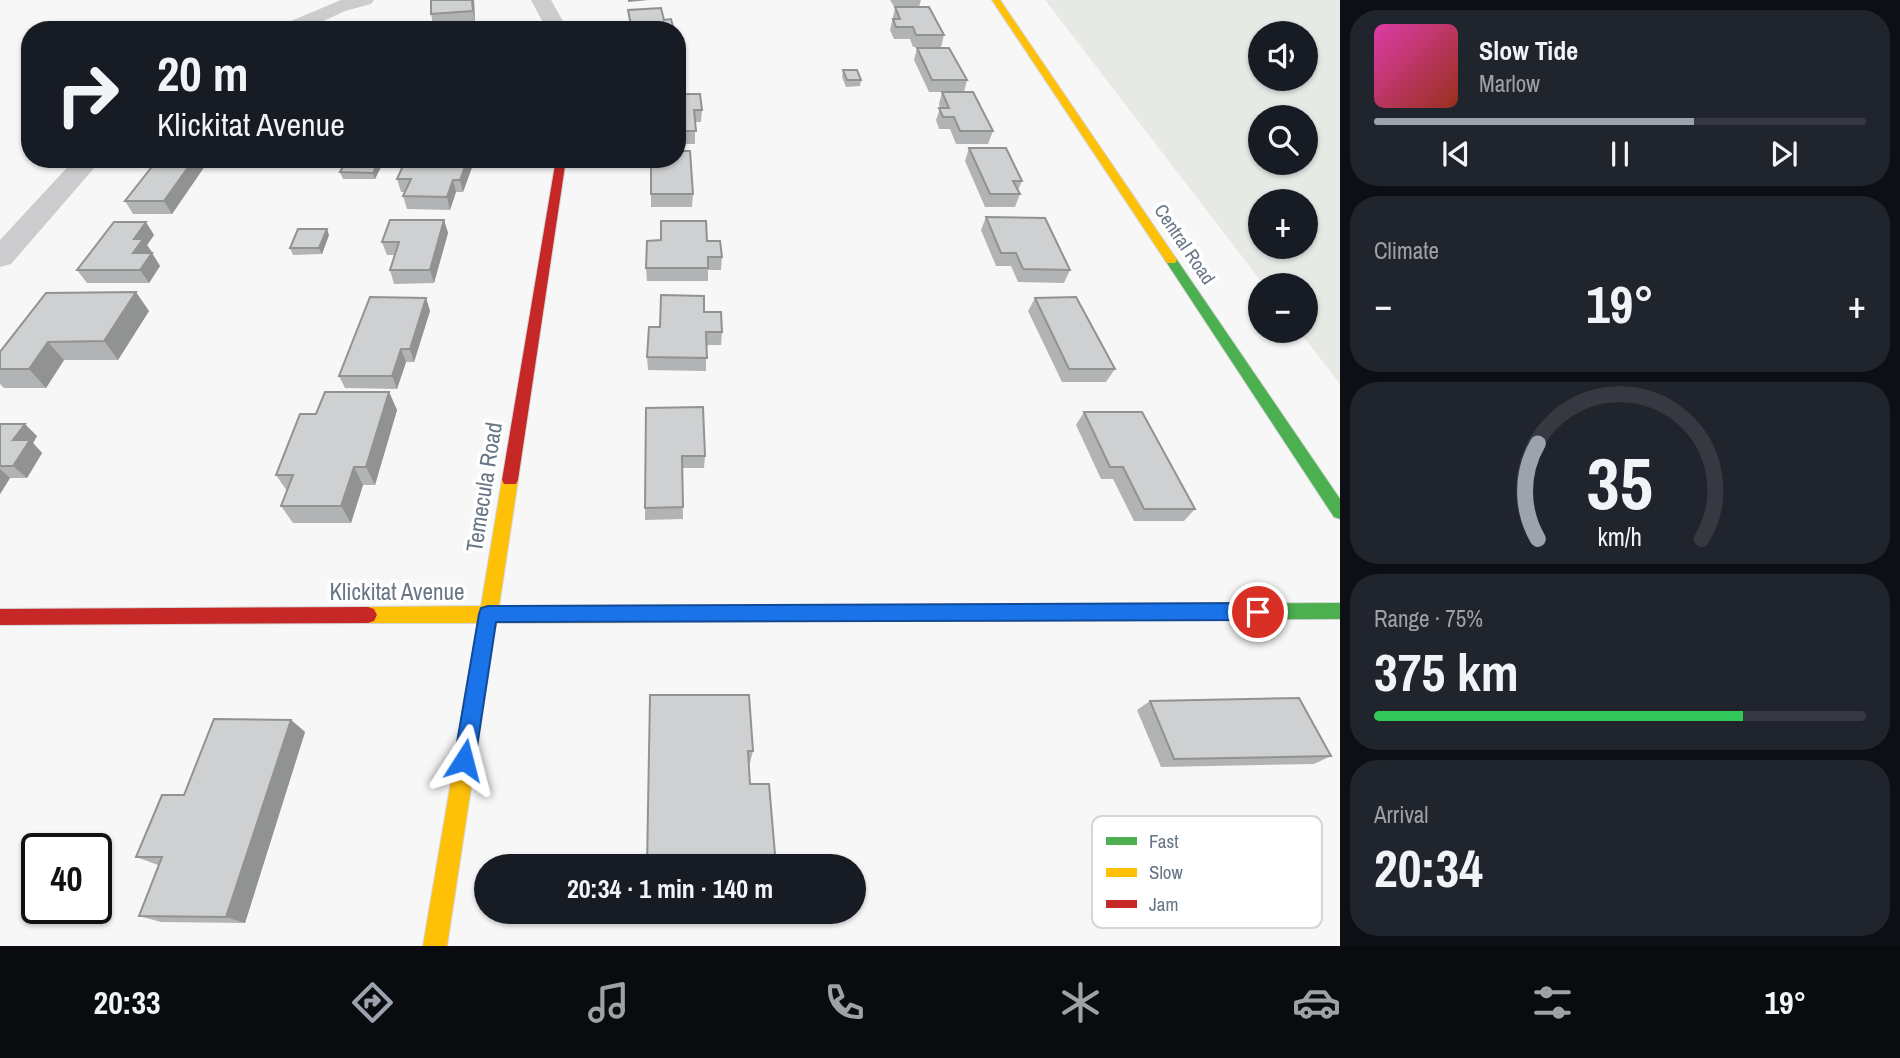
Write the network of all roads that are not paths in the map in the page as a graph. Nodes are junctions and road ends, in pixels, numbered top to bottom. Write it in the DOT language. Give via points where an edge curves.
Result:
graph roads {
  1 [pos="364,0"];
  2 [pos="541,0"];
  3 [pos="996,0"];
  4 [pos="306,21"];
  5 [pos="553,21"];
  6 [pos="81,168"];
  7 [pos="560,168"];
  8 [pos="0,258"];
  9 [pos="1340,512"];
  10 [pos="1340,611"];
  11 [pos="488,614"];
  12 [pos="0,617"];
  13 [pos="435,946"];
  1 -- 4 [label="street"];
  2 -- 5 [label="street"];
  3 -- 9 [label="street, Central Road"];
  6 -- 8 [label="street"];
  7 -- 11 [label="street, Temecula Road"];
  10 -- 11 [label="street, Klickitat Avenue"];
  11 -- 12 [label="street, Klickitat Avenue"];
  11 -- 13 [label="street, Temecula Road"];
}
